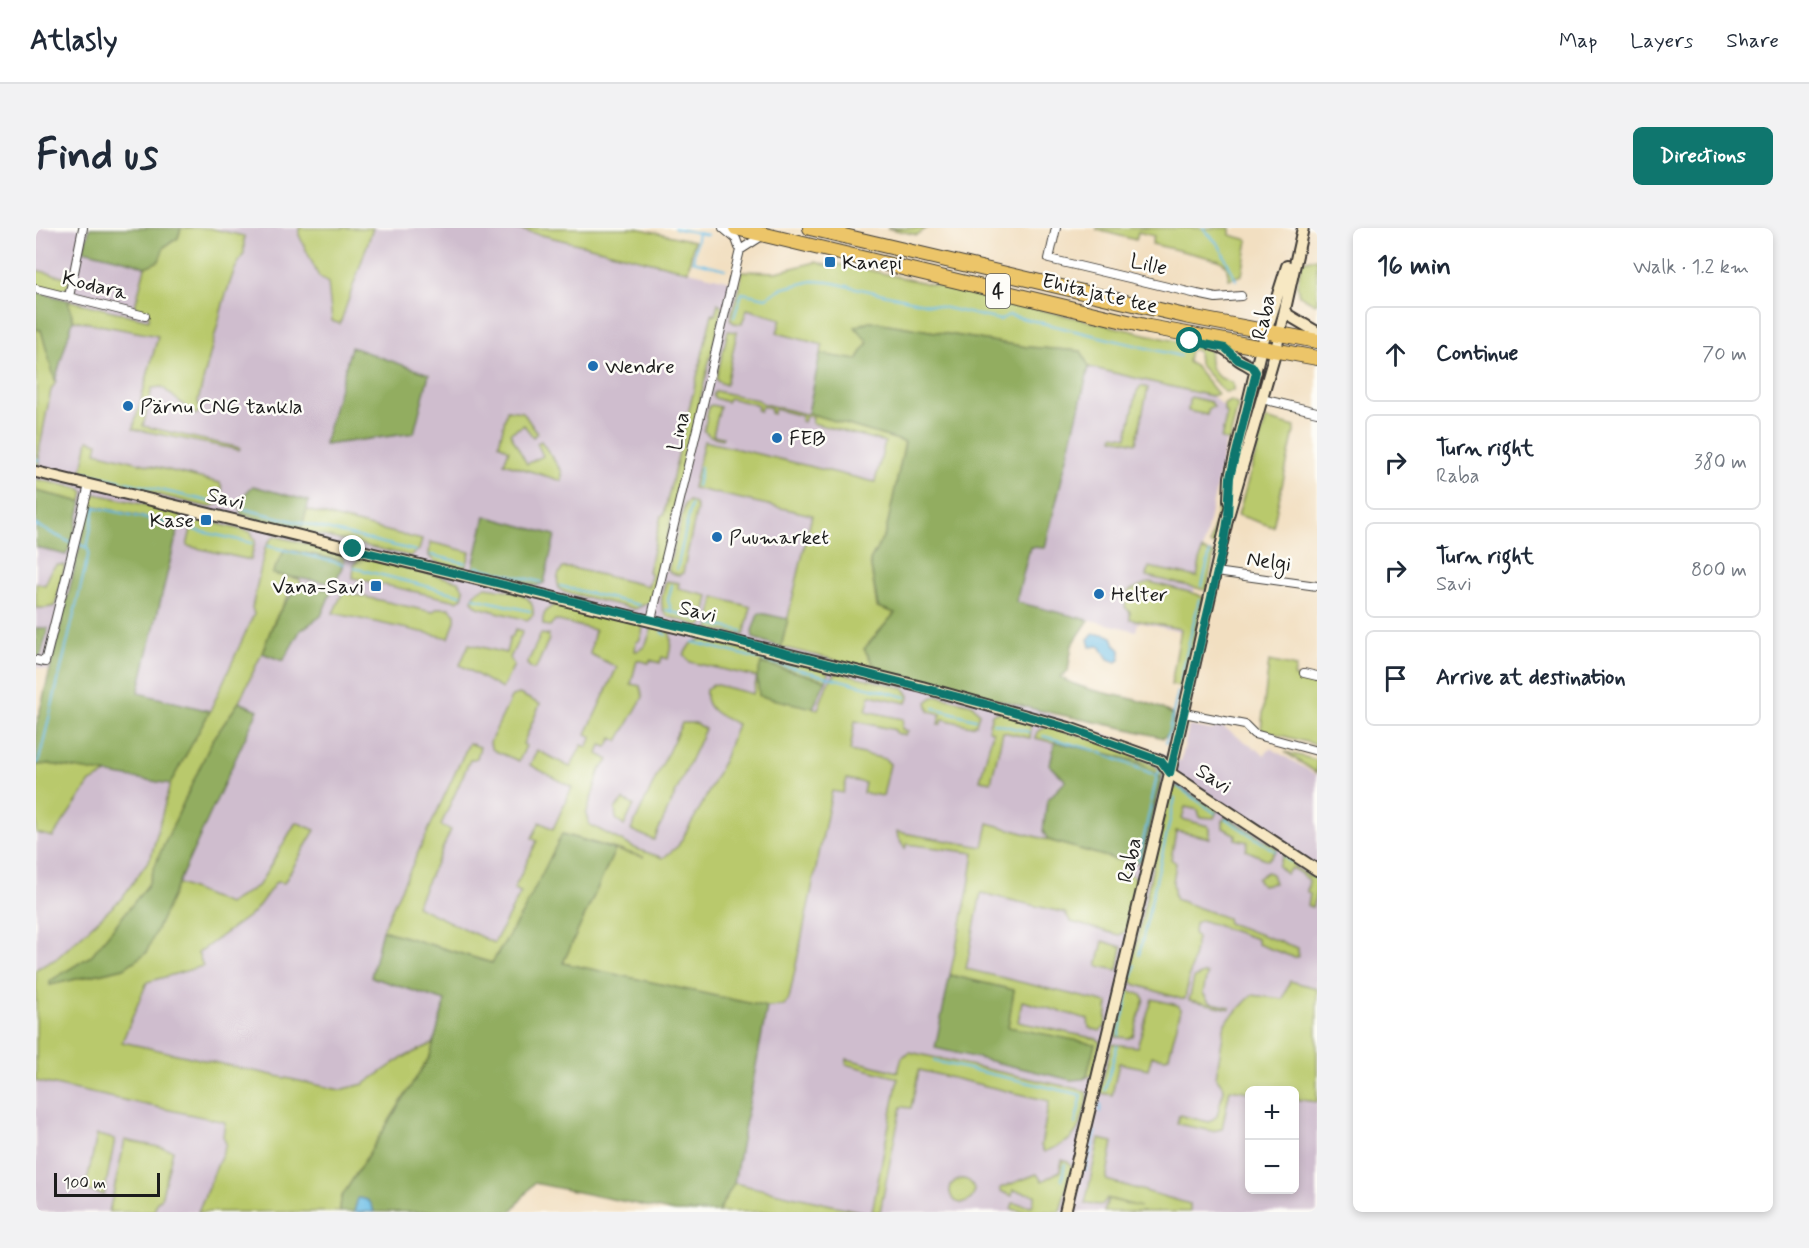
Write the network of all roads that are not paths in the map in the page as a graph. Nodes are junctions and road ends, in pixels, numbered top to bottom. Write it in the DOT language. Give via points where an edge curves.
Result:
graph roads {
  1 [pos="83,228"];
  2 [pos="723,228"];
  3 [pos="736,228"];
  4 [pos="810,228"];
  5 [pos="1056,228"];
  6 [pos="1296,228"];
  7 [pos="1303,228"];
  8 [pos="764,235"];
  9 [pos="740,250"];
  10 [pos="36,289"];
  11 [pos="1241,296"];
  12 [pos="69,297"];
  13 [pos="1285,309"];
  14 [pos="145,316"];
  15 [pos="1149,327"];
  16 [pos="1317,332"];
  17 [pos="1274,333"];
  18 [pos="1317,341"];
  19 [pos="1261,348"];
  20 [pos="1276,350"];
  21 [pos="1317,358"];
  22 [pos="1256,372"];
  23 [pos="1256,399"];
  24 [pos="1317,412"];
  25 [pos="36,472"];
  26 [pos="89,485"];
  27 [pos="1216,572"];
  28 [pos="1317,586"];
  29 [pos="651,620"];
  30 [pos="36,660"];
  31 [pos="1304,673"];
  32 [pos="1317,676"];
  33 [pos="1184,713"];
  34 [pos="1317,751"];
  35 [pos="1170,773"];
  36 [pos="1317,870"];
  37 [pos="1065,1212"];
  1 -- 12 [label="street"];
  2 -- 9 [label="street" via="736,239"];
  3 -- 8 [label="highway, Ehitajate tee / 4"];
  4 -- 17 [label="highway, Ehitajate tee / 4" via="1185,316"];
  5 -- 11 [label="street, Lille" via="1049,259 1216,298"];
  6 -- 17 [label="street, Raba"];
  7 -- 13 [label="street, Raba"];
  8 -- 9 [label="street"];
  8 -- 15 [label="highway, Ehitajate tee / 4"];
  9 -- 29 [label="street, Lina"];
  10 -- 12 [label="street, Kodara"];
  12 -- 14 [label="street, Kodara"];
  13 -- 16 [label="street" via="1288,315"];
  13 -- 17 [label="street, Raba"];
  15 -- 19 [label="highway, Ehitajate tee / 4"];
  15 -- 22 [label="street" via="1225,348"];
  17 -- 18 [label="highway, Ehitajate tee / 4"];
  17 -- 19 [label="street, Raba"];
  17 -- 20 [label="street, Raba"];
  19 -- 20 [label="highway, Ehitajate tee / 4"];
  19 -- 22 [label="street, Raba"];
  20 -- 21 [label="highway, Ehitajate tee / 4"];
  20 -- 23 [label="street, Raba"];
  22 -- 23 [label="street, Raba"];
  23 -- 24 [label="street"];
  23 -- 27 [label="street, Raba" via="1230,477 1228,516"];
  25 -- 26 [label="street, Savi"];
  26 -- 29 [label="street, Savi"];
  26 -- 30 [label="street" via="45,662"];
  27 -- 28 [label="street, Nelgi"];
  27 -- 33 [label="street, Raba"];
  29 -- 35 [label="street, Savi" via="1008,709 1161,761"];
  31 -- 32 [label="street"];
  33 -- 34 [label="street" via="1245,725 1254,734"];
  33 -- 35 [label="street, Raba"];
  35 -- 36 [label="street, Savi"];
  35 -- 37 [label="street, Raba"];
}
